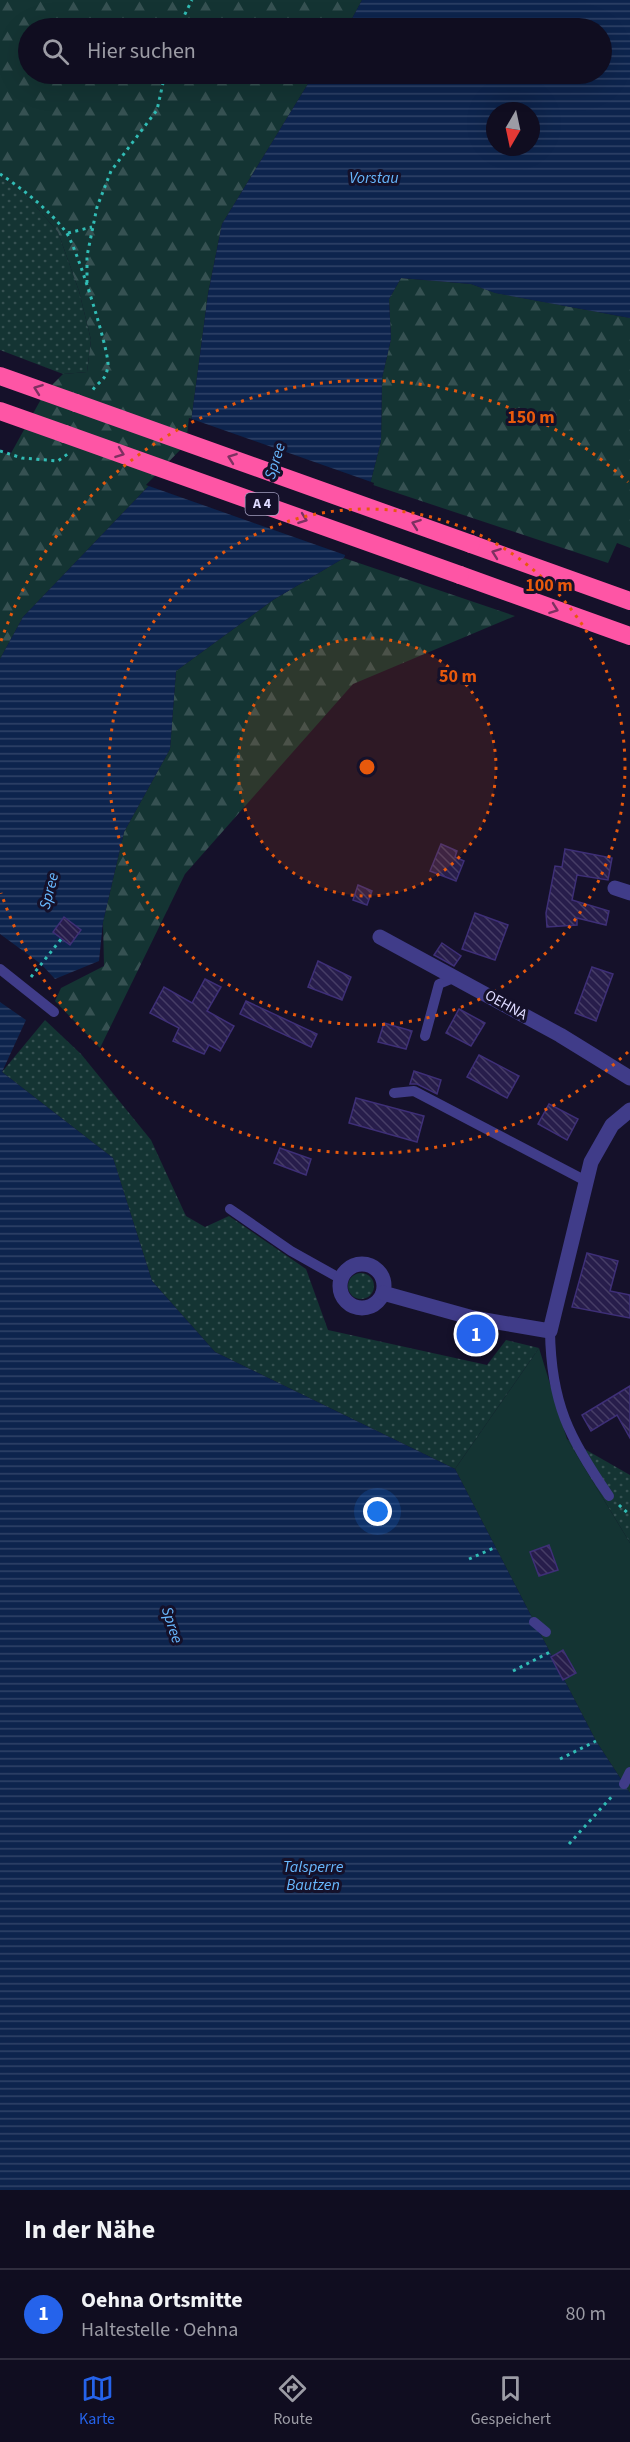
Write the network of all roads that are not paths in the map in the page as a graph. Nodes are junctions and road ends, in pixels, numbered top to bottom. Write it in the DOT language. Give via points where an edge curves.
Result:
graph roads {
  1 [pos="0,376"];
  2 [pos="0,411"];
  3 [pos="630,601"];
  4 [pos="630,636"];
  5 [pos="380,936"];
  6 [pos="0,969"];
  7 [pos="456,977"];
  8 [pos="54,1012"];
  9 [pos="425,1036"];
  10 [pos="630,1078"];
  11 [pos="394,1093"];
  12 [pos="630,1110"];
  13 [pos="586,1180"];
  14 [pos="230,1209"];
  15 [pos="341,1279"];
  16 [pos="382,1293"];
  17 [pos="550,1331"];
  18 [pos="609,1496"];
  19 [pos="534,1622"];
  20 [pos="546,1632"];
  21 [pos="630,1772"];
  22 [pos="624,1784"];
  3 -- 1 [label="highway, A 4, one-way, bridge"];
  2 -- 4 [label="highway, A 4, one-way, bridge"];
  5 -- 7 [label="street, OEHNA"];
  6 -- 8 [label="lane"];
  7 -- 9 [label="lane" via="439,984"];
  7 -- 10 [label="street, OEHNA"];
  11 -- 13 [label="lane" via="414,1091"];
  12 -- 13 [label="street" via="603,1138"];
  13 -- 17 [label="street"];
  14 -- 15 [label="lane"];
  15 -- 16 [label="street" via="357,1265 372,1267 382,1278"];
  15 -- 16 [label="street" via="341,1293 355,1307 375,1304"];
  16 -- 17 [label="street" via="473,1318"];
  17 -- 18 [label="lane" via="553,1384 560,1410 579,1450"];
  19 -- 20 [label="lane"];
  21 -- 22 [label="lane"];
}
